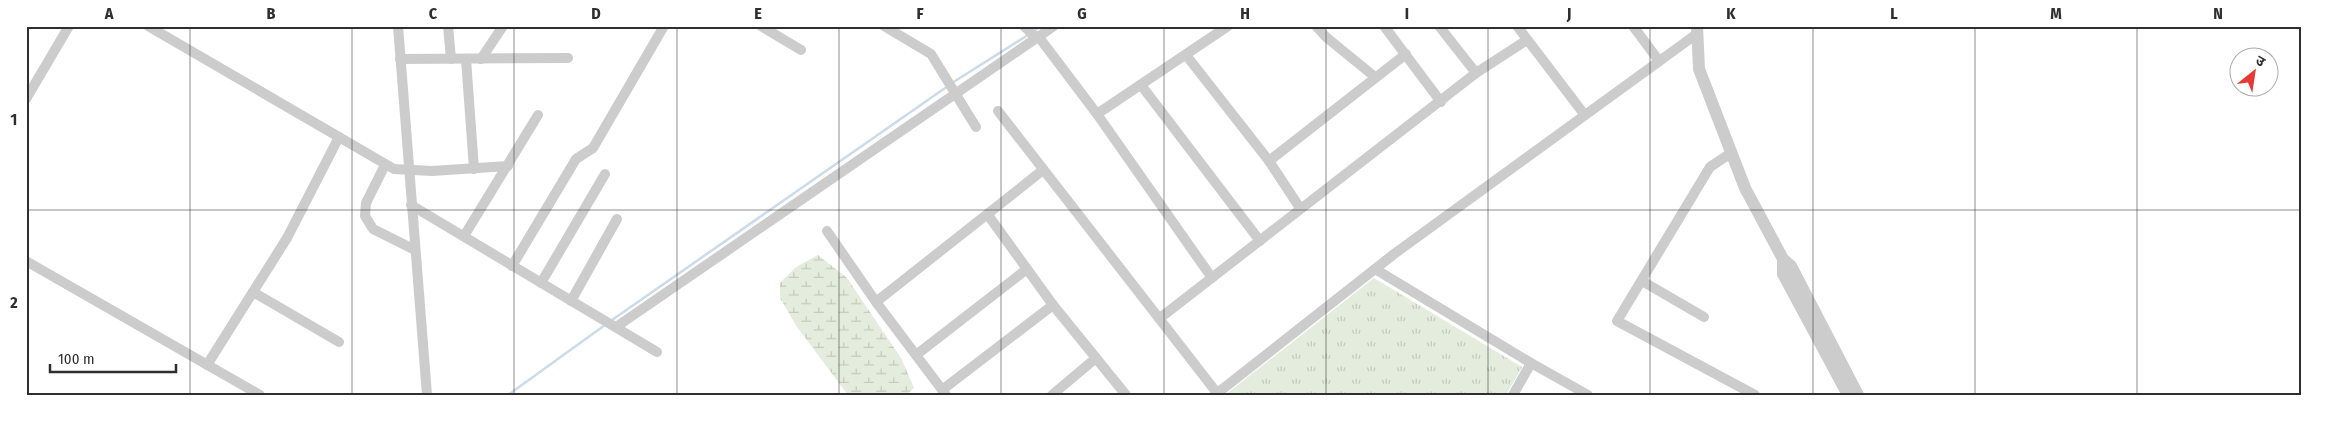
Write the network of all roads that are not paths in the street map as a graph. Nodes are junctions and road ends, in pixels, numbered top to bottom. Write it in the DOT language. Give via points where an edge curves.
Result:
graph roads {
  1 [pos="69,26"];
  2 [pos="148,26"];
  3 [pos="398,26"];
  4 [pos="448,26"];
  5 [pos="502,26"];
  6 [pos="664,26"];
  7 [pos="761,26"];
  8 [pos="884,26"];
  9 [pos="1054,26"];
  10 [pos="1228,26"];
  11 [pos="1316,26"];
  12 [pos="1384,26"];
  13 [pos="1439,26"];
  14 [pos="1516,26"];
  15 [pos="1633,26"];
  16 [pos="1698,30"];
  17 [pos="1032,33"];
  18 [pos="1527,40"];
  19 [pos="801,50"];
  20 [pos="1406,54"];
  21 [pos="1186,55"];
  22 [pos="568,58"];
  23 [pos="400,59"];
  24 [pos="450,59"];
  25 [pos="466,59"];
  26 [pos="481,59"];
  27 [pos="1659,61"];
  28 [pos="1476,73"];
  29 [pos="1375,77"];
  30 [pos="1141,84"];
  31 [pos="953,92"];
  32 [pos="26,99"];
  33 [pos="1441,102"];
  34 [pos="998,111"];
  35 [pos="1097,114"];
  36 [pos="1584,114"];
  37 [pos="538,115"];
  38 [pos="976,127"];
  39 [pos="339,137"];
  40 [pos="1731,153"];
  41 [pos="1269,161"];
  42 [pos="385,165"];
  43 [pos="508,166"];
  44 [pos="474,169"];
  45 [pos="1043,170"];
  46 [pos="409,171"];
  47 [pos="605,174"];
  48 [pos="411,205"];
  49 [pos="1300,208"];
  50 [pos="988,215"];
  51 [pos="617,219"];
  52 [pos="827,231"];
  53 [pos="464,236"];
  54 [pos="1260,241"];
  55 [pos="415,250"];
  56 [pos="1783,259"];
  57 [pos="26,260"];
  58 [pos="512,266"];
  59 [pos="1027,269"];
  60 [pos="1375,269"];
  61 [pos="1212,278"];
  62 [pos="1642,281"];
  63 [pos="541,283"];
  64 [pos="253,292"];
  65 [pos="571,301"];
  66 [pos="876,302"];
  67 [pos="1053,305"];
  68 [pos="1704,317"];
  69 [pos="1160,318"];
  70 [pos="610,324"];
  71 [pos="339,342"];
  72 [pos="657,352"];
  73 [pos="916,355"];
  74 [pos="1096,358"];
  75 [pos="1531,364"];
  76 [pos="208,365"];
  77 [pos="944,392"];
  78 [pos="1216,394"];
  79 [pos="260,395"];
  80 [pos="427,395"];
  81 [pos="1052,395"];
  82 [pos="1126,395"];
  83 [pos="1513,395"];
  84 [pos="1588,395"];
  85 [pos="1755,395"];
  86 [pos="1848,395"];
  87 [pos="1858,395"];
  1 -- 32 [label="street"];
  2 -- 39 [label="street"];
  3 -- 23 [label="street"];
  4 -- 24 [label="street"];
  5 -- 26 [label="street"];
  6 -- 58 [label="street" via="595,145 576,159"];
  7 -- 19 [label="street"];
  8 -- 31 [label="street" via="931,54"];
  9 -- 17 [label="street"];
  10 -- 21 [label="street"];
  11 -- 29 [label="street"];
  12 -- 20 [label="street"];
  13 -- 28 [label="street"];
  14 -- 18 [label="street"];
  15 -- 27 [label="street"];
  16 -- 27 [label="street"];
  16 -- 40 [label="street" via="1699,69"];
  17 -- 31 [label="street"];
  17 -- 35 [label="street"];
  18 -- 28 [label="street"];
  18 -- 36 [label="street"];
  20 -- 29 [label="street"];
  20 -- 33 [label="street"];
  21 -- 30 [label="street"];
  21 -- 41 [label="street"];
  22 -- 26 [label="street"];
  23 -- 24 [label="street"];
  23 -- 46 [label="street"];
  24 -- 25 [label="street"];
  25 -- 26 [label="street"];
  25 -- 44 [label="street"];
  27 -- 36 [label="street"];
  28 -- 33 [label="street"];
  29 -- 41 [label="street"];
  30 -- 35 [label="street"];
  30 -- 54 [label="street"];
  31 -- 38 [label="street"];
  31 -- 70 [label="street"];
  33 -- 49 [label="street"];
  34 -- 45 [label="street"];
  35 -- 61 [label="street"];
  36 -- 60 [label="street"];
  37 -- 43 [label="street"];
  39 -- 42 [label="street"];
  39 -- 64 [label="street" via="287,238"];
  40 -- 56 [label="street" via="1745,188"];
  40 -- 62 [label="street" via="1710,167"];
  41 -- 49 [label="street"];
  42 -- 46 [label="street"];
  42 -- 55 [label="street" via="366,203 365,216 373,229"];
  43 -- 44 [label="street"];
  43 -- 53 [label="street"];
  44 -- 46 [label="street"];
  45 -- 50 [label="street"];
  45 -- 69 [label="street"];
  46 -- 48 [label="street"];
  47 -- 63 [label="street"];
  48 -- 53 [label="street"];
  48 -- 55 [label="street"];
  49 -- 54 [label="street"];
  50 -- 59 [label="street"];
  50 -- 66 [label="street"];
  51 -- 65 [label="street"];
  52 -- 66 [label="street"];
  53 -- 58 [label="street"];
  54 -- 61 [label="street"];
  55 -- 80 [label="street"];
  56 -- 86 [label="street" via="1783,274"];
  56 -- 87 [label="street" via="1791,266"];
  57 -- 76 [label="street"];
  58 -- 63 [label="street"];
  59 -- 67 [label="street"];
  59 -- 73 [label="street"];
  60 -- 75 [label="street"];
  60 -- 78 [label="street"];
  61 -- 69 [label="street"];
  62 -- 68 [label="street"];
  62 -- 85 [label="street" via="1618,321"];
  63 -- 65 [label="street"];
  64 -- 71 [label="street"];
  64 -- 76 [label="street"];
  65 -- 70 [label="street"];
  66 -- 73 [label="street"];
  67 -- 74 [label="street"];
  67 -- 77 [label="street"];
  69 -- 78 [label="street"];
  70 -- 72 [label="street"];
  73 -- 77 [label="street"];
  74 -- 81 [label="street"];
  74 -- 82 [label="street"];
  75 -- 83 [label="street"];
  75 -- 84 [label="street"];
  76 -- 79 [label="street"];
}
